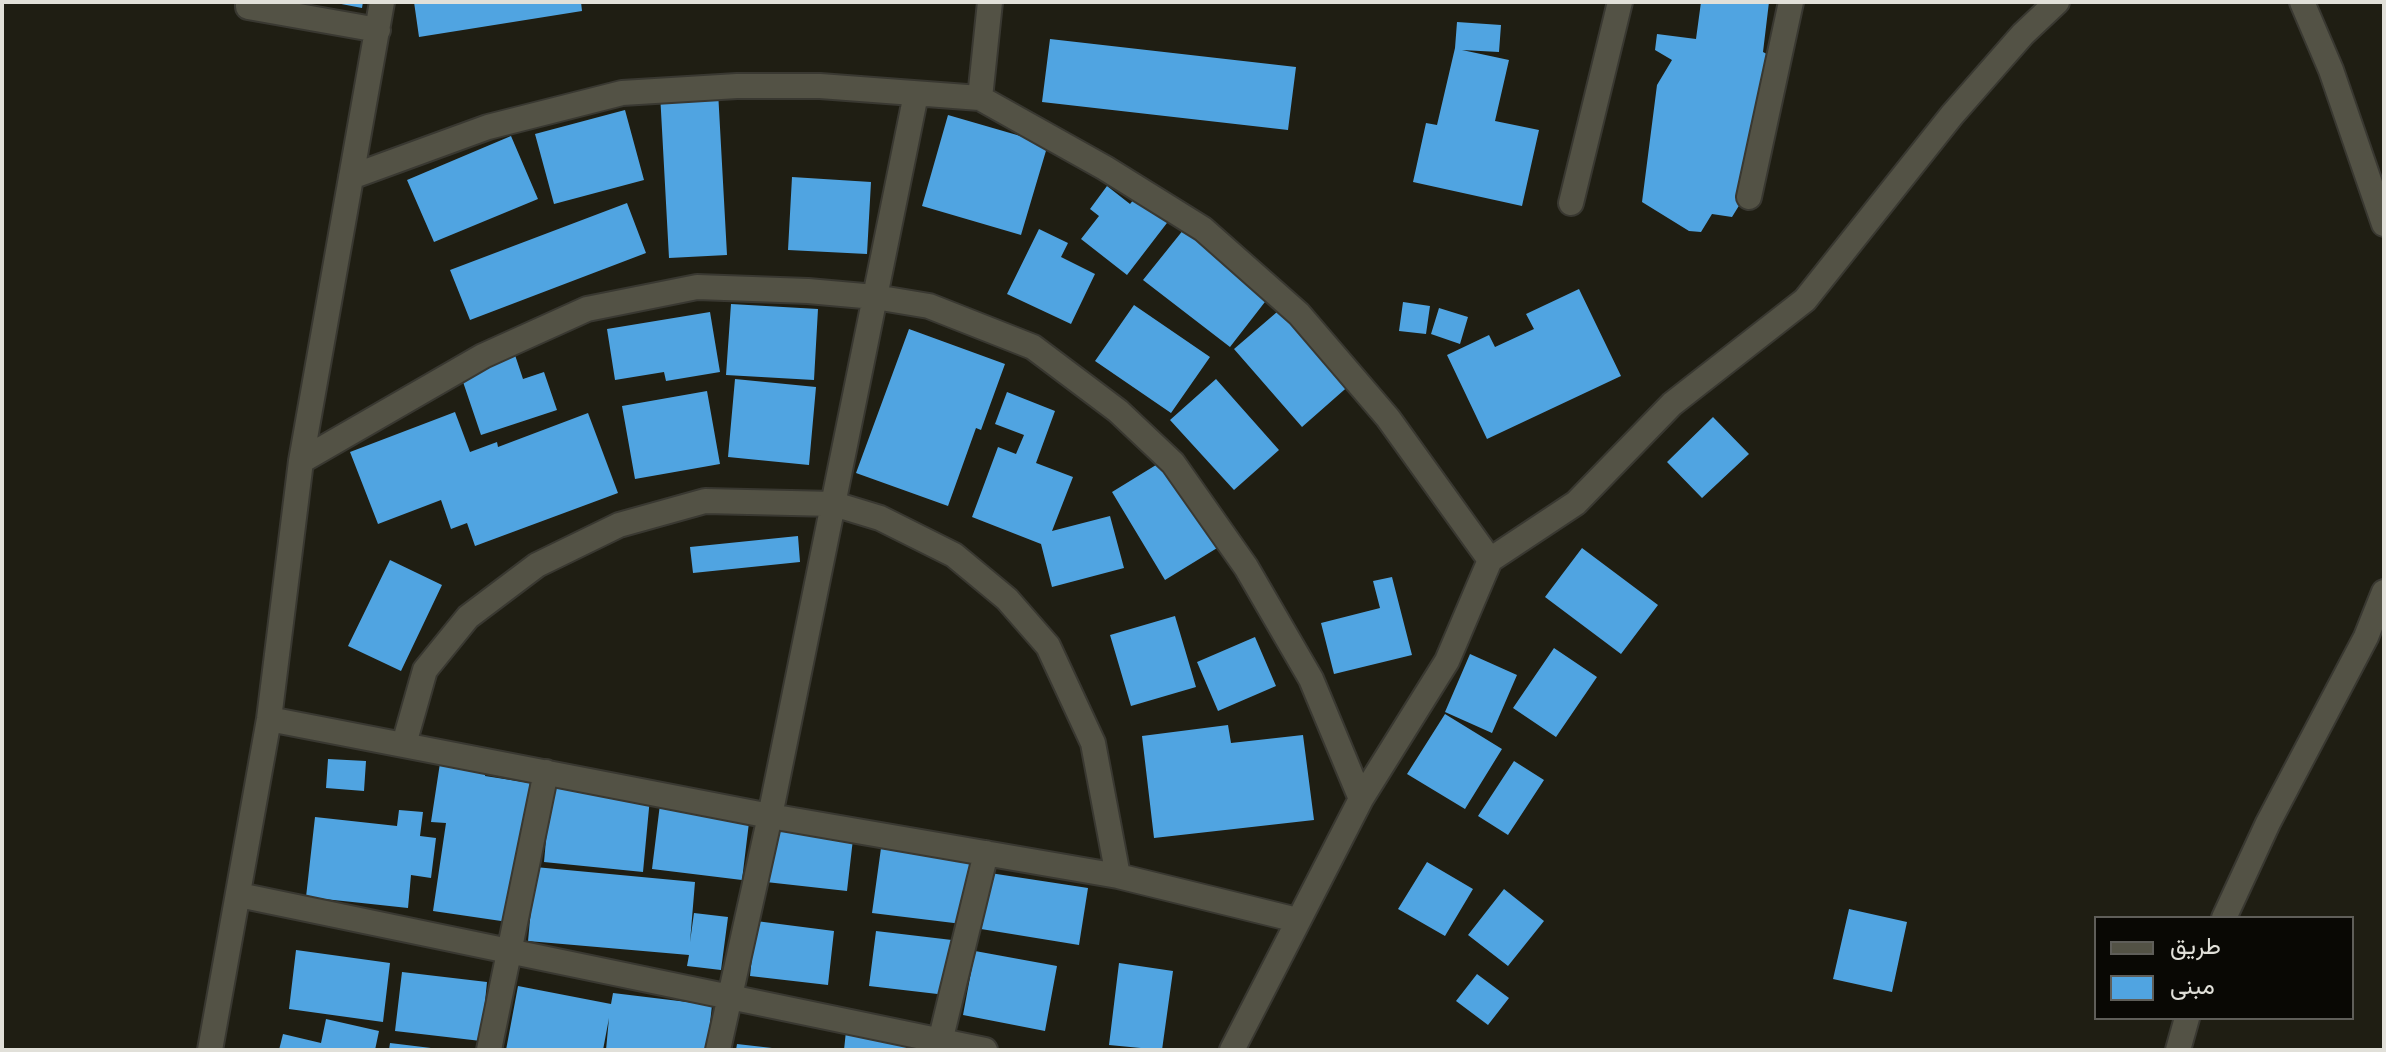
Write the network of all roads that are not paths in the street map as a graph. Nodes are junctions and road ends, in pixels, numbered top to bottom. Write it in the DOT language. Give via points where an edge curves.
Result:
graph roads {
  1 [pos="248,2"];
  2 [pos="382,2"];
  3 [pos="990,2"];
  4 [pos="1620,2"];
  5 [pos="1791,2"];
  6 [pos="2057,2"];
  7 [pos="2302,2"];
  8 [pos="378,30"];
  9 [pos="916,94"];
  10 [pos="980,98"];
  11 [pos="351,177"];
  12 [pos="1749,197"];
  13 [pos="1571,203"];
  14 [pos="2384,224"];
  15 [pos="875,297"];
  16 [pos="301,461"];
  17 [pos="834,504"];
  18 [pos="1490,560"];
  19 [pos="2384,592"];
  20 [pos="269,719"];
  21 [pos="404,744"];
  22 [pos="546,772"];
  23 [pos="1361,799"];
  24 [pos="770,816"];
  25 [pos="986,853"];
  26 [pos="1118,876"];
  27 [pos="239,895"];
  28 [pos="2225,916"];
  29 [pos="1297,920"];
  30 [pos="509,951"];
  31 [pos="731,996"];
  32 [pos="2186,1020"];
  33 [pos="939,1045"];
  34 [pos="210,1050"];
  35 [pos="489,1050"];
  36 [pos="718,1050"];
  37 [pos="985,1050"];
  38 [pos="1232,1050"];
  39 [pos="2178,1050"];
  1 -- 8 [label="street" via="248,7"];
  2 -- 8 [label="street"];
  3 -- 10 [label="street"];
  4 -- 13 [label="street"];
  5 -- 12 [label="street"];
  6 -- 18 [label="street" via="1952,115 1805,300 1672,404 1576,503"];
  7 -- 14 [label="street"];
  8 -- 11 [label="street"];
  9 -- 10 [label="street"];
  9 -- 11 [label="street" via="820,86 622,93 488,127"];
  9 -- 15 [label="street"];
  10 -- 18 [label="street" via="1203,229 1299,314 1388,418"];
  11 -- 16 [label="street"];
  15 -- 16 [label="street" via="697,287 587,309 483,356"];
  15 -- 17 [label="street"];
  15 -- 23 [label="street" via="929,306 1033,347 1118,411 1173,463 1246,567 1311,679"];
  16 -- 20 [label="street"];
  17 -- 21 [label="street" via="705,501 619,525 537,565 468,617 425,670"];
  17 -- 24 [label="street"];
  17 -- 26 [label="street" via="880,518 954,555 1007,599 1048,646 1093,743"];
  18 -- 23 [label="street" via="1447,661"];
  19 -- 28 [label="street"];
  20 -- 21 [label="street"];
  20 -- 27 [label="street"];
  21 -- 22 [label="street"];
  22 -- 24 [label="street"];
  22 -- 30 [label="street"];
  23 -- 29 [label="street"];
  24 -- 25 [label="street"];
  24 -- 31 [label="street"];
  25 -- 26 [label="street"];
  25 -- 33 [label="street"];
  26 -- 29 [label="street"];
  27 -- 30 [label="street"];
  27 -- 34 [label="street"];
  29 -- 38 [label="street"];
  30 -- 31 [label="street"];
  30 -- 35 [label="street"];
  31 -- 33 [label="street"];
  31 -- 36 [label="street"];
  32 -- 39 [label="street"];
  33 -- 37 [label="street"];
}
